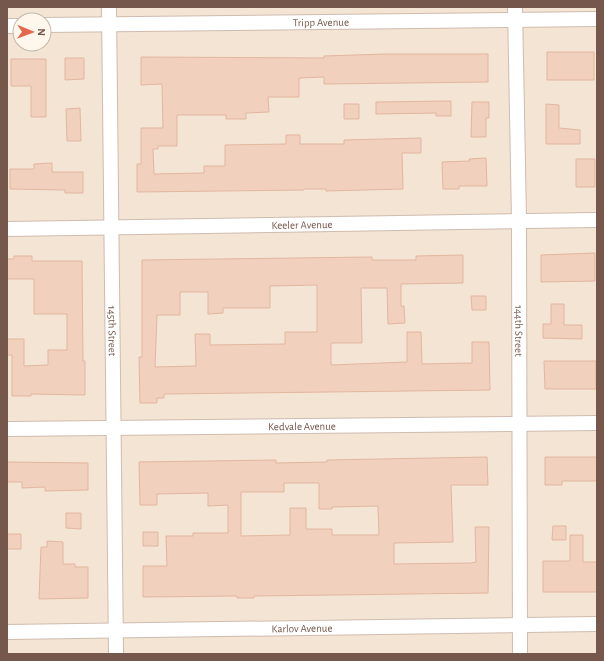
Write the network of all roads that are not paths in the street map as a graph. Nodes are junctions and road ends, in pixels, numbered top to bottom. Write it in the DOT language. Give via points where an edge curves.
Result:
graph roads {
  1 [pos="109,7"];
  2 [pos="516,13"];
  3 [pos="597,19"];
  4 [pos="109,24"];
  5 [pos="52,25"];
  6 [pos="519,220"];
  7 [pos="597,220"];
  8 [pos="112,228"];
  9 [pos="7,229"];
  10 [pos="597,423"];
  11 [pos="518,425"];
  12 [pos="114,428"];
  13 [pos="7,430"];
  14 [pos="597,624"];
  15 [pos="520,625"];
  16 [pos="116,631"];
  17 [pos="7,632"];
  18 [pos="116,654"];
  19 [pos="520,654"];
  1 -- 4 [label="street, 145th Street"];
  2 -- 3 [label="street, Tripp Avenue"];
  2 -- 4 [label="street, Tripp Avenue"];
  2 -- 6 [label="street, 144th Street"];
  4 -- 5 [label="street, Tripp Avenue"];
  4 -- 8 [label="street, 145th Street"];
  6 -- 7 [label="street, Keeler Avenue"];
  6 -- 8 [label="street, Keeler Avenue"];
  6 -- 11 [label="street, 144th Street"];
  8 -- 9 [label="street, Keeler Avenue"];
  8 -- 12 [label="street, 145th Street"];
  10 -- 11 [label="street, Kedvale Avenue"];
  11 -- 12 [label="street, Kedvale Avenue"];
  11 -- 15 [label="street, 144th Street"];
  12 -- 13 [label="street, Kedvale Avenue"];
  12 -- 16 [label="street, 145th Street"];
  14 -- 15 [label="street, Karlov Avenue"];
  15 -- 16 [label="street, Karlov Avenue"];
  15 -- 19 [label="street, 144th Street"];
  16 -- 17 [label="street, Karlov Avenue"];
  16 -- 18 [label="street, 145th Street"];
}
